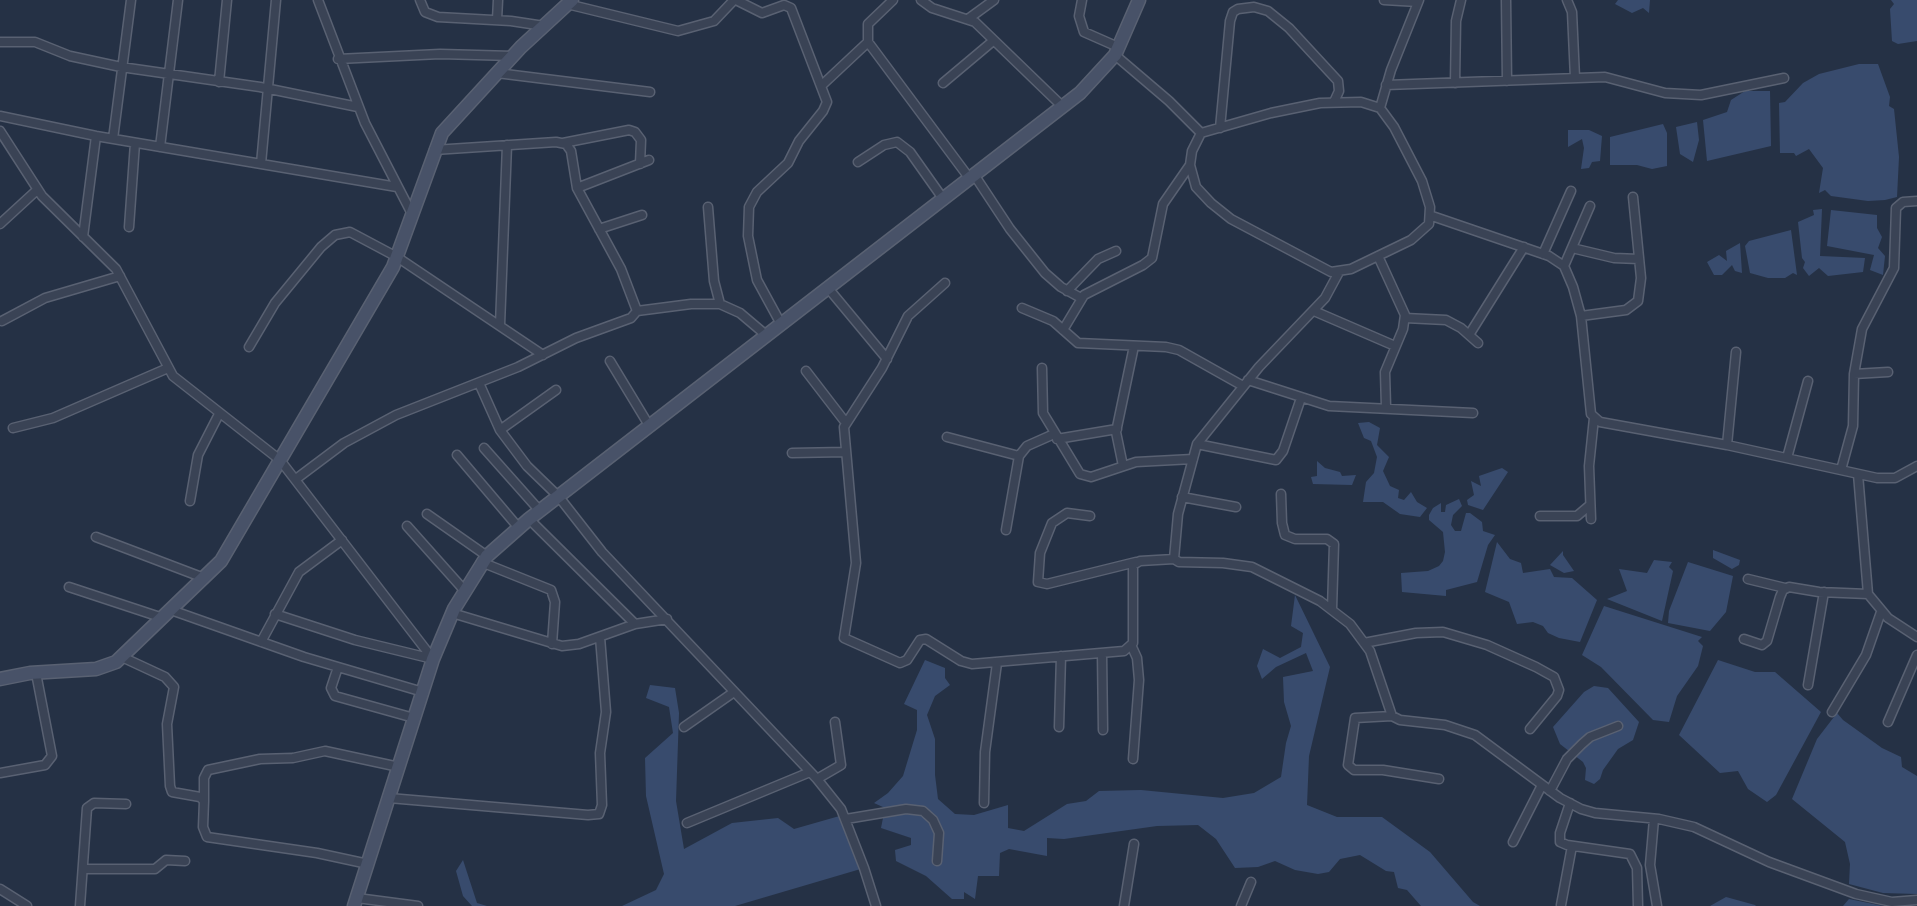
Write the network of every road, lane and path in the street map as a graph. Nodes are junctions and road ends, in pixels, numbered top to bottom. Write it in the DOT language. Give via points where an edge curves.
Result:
graph roads {
  1 [pos="131,0"];
  2 [pos="178,0"];
  3 [pos="227,0"];
  4 [pos="276,0"];
  5 [pos="318,0"];
  6 [pos="420,0"];
  7 [pos="498,0"];
  8 [pos="735,0"];
  9 [pos="893,0"];
  10 [pos="921,0"];
  11 [pos="994,0"];
  12 [pos="1082,0"];
  13 [pos="1139,0"];
  14 [pos="1384,0"];
  15 [pos="1461,0"];
  16 [pos="1506,0"];
  17 [pos="1568,0"];
  18 [pos="1419,1"];
  19 [pos="569,2"];
  20 [pos="968,19"];
  21 [pos="497,20"];
  22 [pos="544,26"];
  23 [pos="993,41"];
  24 [pos="0,42"];
  25 [pos="868,42"];
  26 [pos="1117,51"];
  27 [pos="513,56"];
  28 [pos="338,59"];
  29 [pos="121,67"];
  30 [pos="497,73"];
  31 [pos="171,75"];
  32 [pos="1575,78"];
  33 [pos="1784,78"];
  34 [pos="1507,81"];
  35 [pos="219,82"];
  36 [pos="943,83"];
  37 [pos="1455,83"];
  38 [pos="1386,85"];
  39 [pos="821,86"];
  40 [pos="268,89"];
  41 [pos="650,92"];
  42 [pos="1334,102"];
  43 [pos="358,107"];
  44 [pos="1064,107"];
  45 [pos="1380,108"];
  46 [pos="0,116"];
  47 [pos="1220,128"];
  48 [pos="0,131"];
  49 [pos="1201,133"];
  50 [pos="96,136"];
  51 [pos="113,139"];
  52 [pos="135,143"];
  53 [pos="562,143"];
  54 [pos="507,145"];
  55 [pos="160,147"];
  56 [pos="434,150"];
  57 [pos="858,162"];
  58 [pos="261,164"];
  59 [pos="1190,165"];
  60 [pos="973,178"];
  61 [pos="397,187"];
  62 [pos="577,188"];
  63 [pos="37,190"];
  64 [pos="1571,190"];
  65 [pos="1633,197"];
  66 [pos="944,200"];
  67 [pos="1917,201"];
  68 [pos="1590,206"];
  69 [pos="708,207"];
  70 [pos="411,214"];
  71 [pos="642,215"];
  72 [pos="1432,216"];
  73 [pos="0,224"];
  74 [pos="129,227"];
  75 [pos="599,229"];
  76 [pos="83,237"];
  77 [pos="1524,247"];
  78 [pos="1572,248"];
  79 [pos="1116,252"];
  80 [pos="1543,254"];
  81 [pos="1378,256"];
  82 [pos="397,257"];
  83 [pos="1639,259"];
  84 [pos="1564,267"];
  85 [pos="1339,272"];
  86 [pos="120,276"];
  87 [pos="945,283"];
  88 [pos="828,288"];
  89 [pos="1067,291"];
  90 [pos="1081,298"];
  91 [pos="720,304"];
  92 [pos="1022,308"];
  93 [pos="637,311"];
  94 [pos="1314,311"];
  95 [pos="1581,316"];
  96 [pos="1405,318"];
  97 [pos="2,321"];
  98 [pos="781,324"];
  99 [pos="500,325"];
  100 [pos="1063,330"];
  101 [pos="766,335"];
  102 [pos="1469,335"];
  103 [pos="1478,343"];
  104 [pos="1395,345"];
  105 [pos="1134,346"];
  106 [pos="249,347"];
  107 [pos="1737,352"];
  108 [pos="543,355"];
  109 [pos="887,359"];
  110 [pos="610,361"];
  111 [pos="168,368"];
  112 [pos="1042,368"];
  113 [pos="806,371"];
  114 [pos="1888,372"];
  115 [pos="1854,375"];
  116 [pos="1808,381"];
  117 [pos="478,382"];
  118 [pos="1245,383"];
  119 [pos="556,390"];
  120 [pos="1301,398"];
  121 [pos="1386,407"];
  122 [pos="1473,413"];
  123 [pos="219,414"];
  124 [pos="1593,418"];
  125 [pos="846,423"];
  126 [pos="650,427"];
  127 [pos="13,428"];
  128 [pos="1117,429"];
  129 [pos="500,430"];
  130 [pos="1056,436"];
  131 [pos="947,437"];
  132 [pos="1197,444"];
  133 [pos="1727,445"];
  134 [pos="484,448"];
  135 [pos="844,452"];
  136 [pos="792,453"];
  137 [pos="457,455"];
  138 [pos="1019,456"];
  139 [pos="1787,458"];
  140 [pos="1193,459"];
  141 [pos="280,460"];
  142 [pos="1123,466"];
  143 [pos="1917,466"];
  144 [pos="1841,470"];
  145 [pos="1857,474"];
  146 [pos="296,479"];
  147 [pos="1281,494"];
  148 [pos="559,496"];
  149 [pos="1182,497"];
  150 [pos="190,501"];
  151 [pos="1590,505"];
  152 [pos="1236,507"];
  153 [pos="540,511"];
  154 [pos="427,513"];
  155 [pos="1090,516"];
  156 [pos="1540,516"];
  157 [pos="529,519"];
  158 [pos="1591,519"];
  159 [pos="407,526"];
  160 [pos="518,527"];
  161 [pos="1006,530"];
  162 [pos="96,537"];
  163 [pos="342,540"];
  164 [pos="484,559"];
  165 [pos="1174,559"];
  166 [pos="1136,562"];
  167 [pos="204,578"];
  168 [pos="1748,579"];
  169 [pos="69,587"];
  170 [pos="1785,588"];
  171 [pos="464,591"];
  172 [pos="1824,592"];
  173 [pos="1868,594"];
  174 [pos="1332,609"];
  175 [pos="1881,612"];
  176 [pos="452,613"];
  177 [pos="167,614"];
  178 [pos="275,614"];
  179 [pos="666,619"];
  180 [pos="635,624"];
  181 [pos="600,637"];
  182 [pos="1917,637"];
  183 [pos="1744,639"];
  184 [pos="261,642"];
  185 [pos="1364,643"];
  186 [pos="552,644"];
  187 [pos="1132,647"];
  188 [pos="1102,653"];
  189 [pos="1917,655"];
  190 [pos="1061,656"];
  191 [pos="122,657"];
  192 [pos="433,659"];
  193 [pos="998,663"];
  194 [pos="338,667"];
  195 [pos="36,673"];
  196 [pos="0,679"];
  197 [pos="1808,685"];
  198 [pos="423,692"];
  199 [pos="734,692"];
  200 [pos="1832,712"];
  201 [pos="1392,716"];
  202 [pos="414,717"];
  203 [pos="835,722"];
  204 [pos="1888,722"];
  205 [pos="1618,726"];
  206 [pos="684,727"];
  207 [pos="1059,727"];
  208 [pos="1530,729"];
  209 [pos="1103,730"];
  210 [pos="1133,759"];
  211 [pos="399,767"];
  212 [pos="810,772"];
  213 [pos="0,773"];
  214 [pos="1439,779"];
  215 [pos="817,780"];
  216 [pos="1542,785"];
  217 [pos="1550,791"];
  218 [pos="389,798"];
  219 [pos="204,801"];
  220 [pos="984,803"];
  221 [pos="1570,803"];
  222 [pos="126,804"];
  223 [pos="846,819"];
  224 [pos="1654,819"];
  225 [pos="687,823"];
  226 [pos="1513,842"];
  227 [pos="1134,843"];
  228 [pos="1572,846"];
  229 [pos="185,861"];
  230 [pos="937,861"];
  231 [pos="368,864"];
  232 [pos="84,869"];
  233 [pos="1251,882"];
  234 [pos="0,889"];
  235 [pos="1917,900"];
  236 [pos="356,902"];
  237 [pos="1561,905"];
  238 [pos="27,906"];
  239 [pos="80,906"];
  240 [pos="418,906"];
  241 [pos="876,906"];
  242 [pos="1124,906"];
  243 [pos="1241,906"];
  244 [pos="1638,906"];
  245 [pos="1657,906"];
  1 -- 29 [label="street"];
  2 -- 31 [label="street"];
  3 -- 35 [label="street"];
  4 -- 40 [label="street"];
  5 -- 28 [label="street"];
  6 -- 21 [label="street" via="430,16"];
  7 -- 21 [label="street"];
  8 -- 19 [label="street" via="714,21 678,31"];
  8 -- 39 [label="street" via="762,13 784,5 791,8"];
  9 -- 25 [label="street" via="868,24"];
  10 -- 20 [label="street" via="932,8"];
  11 -- 20 [label="street"];
  12 -- 26 [label="street" via="1079,16 1084,32"];
  13 -- 26 [label="street"];
  14 -- 18 [label="street"];
  15 -- 37 [label="street" via="1456,21"];
  16 -- 34 [label="street"];
  17 -- 32 [label="street"];
  18 -- 38 [label="street"];
  19 -- 22 [label="street"];
  20 -- 23 [label="street"];
  21 -- 22 [label="street"];
  22 -- 27 [label="street"];
  23 -- 36 [label="street"];
  23 -- 44 [label="street"];
  24 -- 29 [label="street" via="35,42 70,56"];
  25 -- 39 [label="street"];
  25 -- 60 [label="street"];
  26 -- 44 [label="street" via="1095,79"];
  26 -- 49 [label="street"];
  27 -- 28 [label="street" via="440,54"];
  27 -- 30 [label="street"];
  28 -- 43 [label="street"];
  29 -- 31 [label="street"];
  29 -- 51 [label="street"];
  30 -- 41 [label="street"];
  30 -- 56 [label="street" via="446,127"];
  31 -- 35 [label="street"];
  31 -- 55 [label="street"];
  32 -- 33 [label="street" via="1614,77 1665,93 1691,95"];
  32 -- 34 [label="street"];
  34 -- 37 [label="street"];
  35 -- 40 [label="street"];
  37 -- 38 [label="street"];
  38 -- 45 [label="street"];
  39 -- 98 [label="street" via="825,108 799,141 788,163 757,192 749,207 748,236 757,280"];
  40 -- 43 [label="street"];
  40 -- 58 [label="street"];
  42 -- 45 [label="street" via="1369,103"];
  42 -- 47 [label="street" via="1271,113"];
  42 -- 47 [label="street" via="1338,81 1289,28 1268,11 1254,7 1238,9 1230,21"];
  43 -- 61 [label="street"];
  44 -- 60 [label="street"];
  45 -- 72 [label="street" via="1422,181"];
  46 -- 50 [label="street"];
  47 -- 49 [label="street"];
  48 -- 63 [label="street"];
  49 -- 59 [label="street"];
  50 -- 51 [label="street"];
  50 -- 76 [label="street"];
  51 -- 52 [label="street"];
  52 -- 55 [label="street"];
  52 -- 74 [label="street"];
  53 -- 54 [label="street"];
  53 -- 62 [label="street" via="571,151"];
  53 -- 62 [label="street" via="629,130 641,140 645,162"];
  54 -- 56 [label="street"];
  54 -- 99 [label="street"];
  55 -- 58 [label="street"];
  56 -- 70 [label="street"];
  57 -- 66 [label="street" via="884,145 897,142 910,152"];
  58 -- 61 [label="street"];
  59 -- 85 [label="street" via="1196,187 1218,210 1322,268"];
  59 -- 90 [label="street" via="1162,204 1149,262"];
  60 -- 66 [label="street"];
  60 -- 89 [label="street" via="1038,264"];
  61 -- 70 [label="street"];
  62 -- 75 [label="street"];
  63 -- 73 [label="street"];
  63 -- 76 [label="street"];
  64 -- 80 [label="street"];
  65 -- 83 [label="street"];
  66 -- 88 [label="street"];
  67 -- 115 [label="street" via="1903,202 1896,208 1894,268 1862,329"];
  68 -- 78 [label="street"];
  69 -- 91 [label="street" via="714,281"];
  70 -- 82 [label="street"];
  71 -- 75 [label="street"];
  72 -- 77 [label="street"];
  72 -- 81 [label="street" via="1412,240"];
  75 -- 93 [label="street" via="621,269"];
  76 -- 86 [label="street"];
  77 -- 80 [label="street"];
  77 -- 102 [label="street"];
  78 -- 83 [label="street" via="1614,258"];
  78 -- 84 [label="street"];
  79 -- 89 [label="street" via="1098,259"];
  80 -- 84 [label="street"];
  81 -- 85 [label="street"];
  81 -- 96 [label="street"];
  82 -- 99 [label="street"];
  82 -- 106 [label="street" via="355,233 335,235 275,303"];
  82 -- 141 [label="street"];
  83 -- 95 [label="street" via="1641,292 1634,306"];
  84 -- 95 [label="street"];
  85 -- 94 [label="street"];
  86 -- 97 [label="street" via="45,298"];
  86 -- 111 [label="street"];
  87 -- 109 [label="street" via="908,316"];
  88 -- 98 [label="street"];
  88 -- 109 [label="street"];
  89 -- 90 [label="street"];
  90 -- 100 [label="street"];
  91 -- 93 [label="street"];
  91 -- 101 [label="street" via="740,313"];
  92 -- 100 [label="street" via="1048,318"];
  93 -- 108 [label="street" via="632,318 576,338"];
  94 -- 104 [label="street"];
  94 -- 118 [label="street"];
  95 -- 124 [label="street"];
  96 -- 102 [label="street" via="1446,320"];
  96 -- 104 [label="street"];
  98 -- 101 [label="street"];
  99 -- 108 [label="street"];
  100 -- 105 [label="street" via="1078,343"];
  101 -- 126 [label="street"];
  102 -- 103 [label="street"];
  104 -- 121 [label="street" via="1385,372"];
  105 -- 118 [label="street" via="1179,350"];
  105 -- 128 [label="street"];
  107 -- 133 [label="street"];
  108 -- 117 [label="street"];
  109 -- 125 [label="street"];
  110 -- 126 [label="street"];
  111 -- 123 [label="street" via="176,380"];
  111 -- 127 [label="street" via="53,418"];
  112 -- 130 [label="street" via="1041,404"];
  113 -- 125 [label="street"];
  114 -- 115 [label="street"];
  115 -- 144 [label="street" via="1853,426"];
  116 -- 139 [label="street"];
  117 -- 129 [label="street"];
  117 -- 146 [label="street" via="369,429"];
  118 -- 120 [label="street"];
  118 -- 132 [label="street"];
  119 -- 129 [label="street"];
  120 -- 121 [label="street" via="1329,406"];
  120 -- 132 [label="street" via="1283,451 1276,460"];
  121 -- 122 [label="street"];
  123 -- 141 [label="street"];
  123 -- 150 [label="street" via="198,455"];
  124 -- 133 [label="street" via="1604,424"];
  124 -- 151 [label="street"];
  125 -- 135 [label="street"];
  126 -- 148 [label="street"];
  128 -- 130 [label="street"];
  128 -- 142 [label="street"];
  129 -- 148 [label="street" via="527,466"];
  130 -- 138 [label="street" via="1027,446"];
  130 -- 142 [label="street" via="1084,477"];
  131 -- 138 [label="street"];
  132 -- 140 [label="street"];
  133 -- 139 [label="street"];
  134 -- 153 [label="street"];
  135 -- 136 [label="street"];
  135 -- 193 [label="street" via="856,563 844,638 900,663 907,660 920,640 929,640 965,663"];
  137 -- 160 [label="street"];
  138 -- 161 [label="street"];
  139 -- 144 [label="street"];
  140 -- 142 [label="street"];
  140 -- 149 [label="street"];
  141 -- 146 [label="street"];
  141 -- 167 [label="street" via="228,551"];
  143 -- 145 [label="street" via="1895,478"];
  144 -- 145 [label="street"];
  145 -- 173 [label="street"];
  146 -- 163 [label="street"];
  147 -- 174 [label="street" via="1285,535 1295,539 1327,539 1334,544"];
  148 -- 153 [label="street"];
  148 -- 179 [label="street" via="602,552"];
  149 -- 152 [label="street"];
  149 -- 165 [label="street" via="1174,532"];
  151 -- 156 [label="street" via="1577,516"];
  151 -- 158 [label="street"];
  153 -- 157 [label="street"];
  154 -- 164 [label="street"];
  155 -- 166 [label="street" via="1066,513 1052,523 1040,553 1038,582 1047,584"];
  157 -- 160 [label="street"];
  157 -- 180 [label="street"];
  159 -- 171 [label="street"];
  160 -- 164 [label="street"];
  162 -- 167 [label="street"];
  163 -- 178 [label="street" via="300,572"];
  163 -- 192 [label="street"];
  164 -- 171 [label="street"];
  164 -- 186 [label="street" via="551,590 555,602"];
  165 -- 166 [label="street"];
  165 -- 174 [label="street" via="1252,567"];
  166 -- 187 [label="street" via="1131,569"];
  167 -- 177 [label="street"];
  168 -- 170 [label="street"];
  169 -- 177 [label="street"];
  170 -- 172 [label="street"];
  170 -- 183 [label="street" via="1767,641 1758,645"];
  171 -- 176 [label="street"];
  172 -- 173 [label="street"];
  172 -- 197 [label="street"];
  173 -- 175 [label="street"];
  174 -- 185 [label="street"];
  175 -- 182 [label="street"];
  175 -- 200 [label="street" via="1866,655"];
  176 -- 186 [label="street"];
  176 -- 192 [label="street"];
  177 -- 184 [label="street"];
  177 -- 191 [label="street"];
  178 -- 184 [label="street"];
  178 -- 192 [label="street"];
  179 -- 180 [label="street"];
  179 -- 199 [label="street"];
  180 -- 181 [label="street"];
  181 -- 186 [label="street" via="579,644"];
  181 -- 218 [label="street" via="606,712 600,753 599,814"];
  184 -- 194 [label="street"];
  185 -- 201 [label="street" via="1375,663"];
  185 -- 208 [label="street" via="1443,632 1536,667 1554,677 1559,690"];
  187 -- 188 [label="street"];
  187 -- 210 [label="street" via="1139,680"];
  188 -- 190 [label="street"];
  188 -- 209 [label="street"];
  189 -- 204 [label="street"];
  190 -- 193 [label="street"];
  190 -- 207 [label="street"];
  191 -- 195 [label="street" via="107,667"];
  191 -- 219 [label="street" via="165,677 174,687 167,724 170,786 172,792"];
  192 -- 198 [label="street"];
  193 -- 220 [label="street" via="986,752"];
  194 -- 198 [label="street"];
  194 -- 202 [label="street" via="331,688 335,696"];
  195 -- 196 [label="street"];
  195 -- 213 [label="street" via="50,762"];
  198 -- 202 [label="street"];
  199 -- 206 [label="street"];
  199 -- 212 [label="street"];
  201 -- 214 [label="street" via="1356,718 1348,765 1354,770 1383,770"];
  201 -- 216 [label="street" via="1469,732"];
  202 -- 211 [label="street"];
  203 -- 215 [label="street" via="841,765"];
  205 -- 217 [label="street" via="1582,744 1567,759"];
  211 -- 218 [label="street"];
  211 -- 219 [label="street" via="325,751 253,761 208,770"];
  212 -- 215 [label="street"];
  212 -- 225 [label="street"];
  215 -- 223 [label="street"];
  216 -- 217 [label="street"];
  216 -- 226 [label="street"];
  217 -- 221 [label="street"];
  218 -- 231 [label="street"];
  219 -- 231 [label="street" via="203,827 210,839"];
  221 -- 224 [label="street" via="1595,813"];
  221 -- 228 [label="street" via="1559,838 1563,844"];
  222 -- 232 [label="street" via="89,805 85,816"];
  223 -- 230 [label="street" via="906,809 923,811 939,833"];
  223 -- 241 [label="street"];
  224 -- 235 [label="street" via="1694,827 1769,862 1856,894 1892,902"];
  224 -- 245 [label="street" via="1650,865"];
  227 -- 242 [label="street"];
  228 -- 237 [label="street"];
  228 -- 244 [label="street" via="1630,854 1638,873"];
  229 -- 232 [label="street" via="166,860 155,870"];
  231 -- 236 [label="street"];
  232 -- 239 [label="street"];
  233 -- 243 [label="street"];
  234 -- 238 [label="street"];
  236 -- 240 [label="street"];
}
